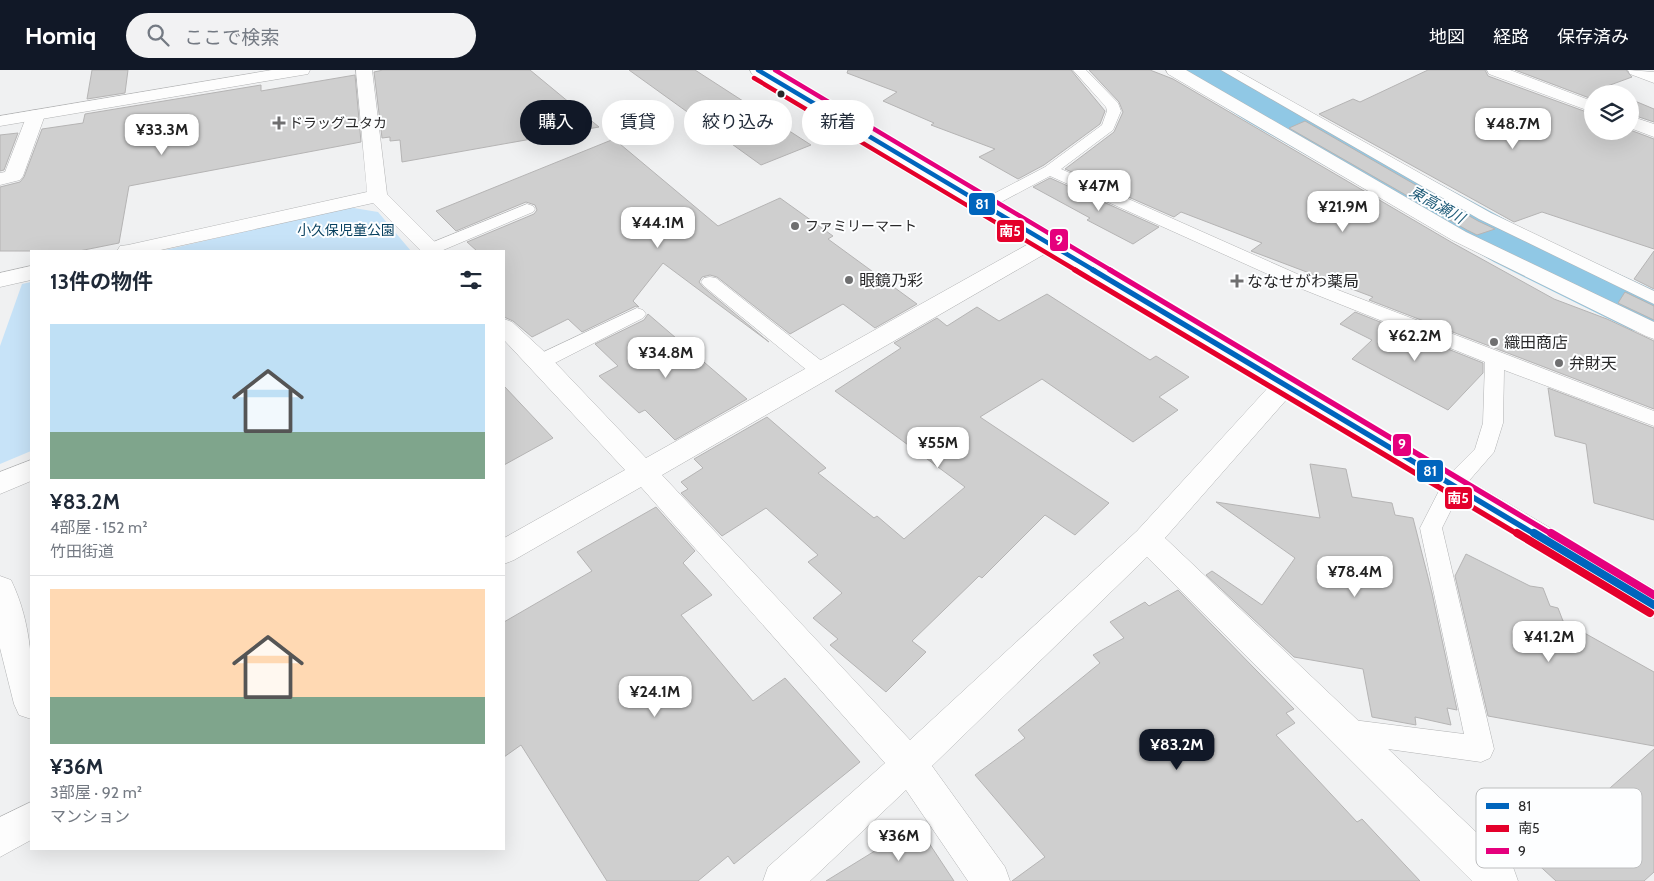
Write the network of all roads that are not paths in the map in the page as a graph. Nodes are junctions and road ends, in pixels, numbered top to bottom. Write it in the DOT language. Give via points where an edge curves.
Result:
graph roads {
  1 [pos="302,70"];
  2 [pos="364,70"];
  3 [pos="758,70"];
  4 [pos="1079,70"];
  5 [pos="1174,70"];
  6 [pos="1226,70"];
  7 [pos="1495,70"];
  8 [pos="1636,70"];
  9 [pos="1542,74"];
  10 [pos="1654,78"];
  11 [pos="1526,81"];
  12 [pos="1584,104"];
  13 [pos="36,115"];
  14 [pos="0,121"];
  15 [pos="1639,124"];
  16 [pos="1654,130"];
  17 [pos="1050,170"];
  18 [pos="0,179"];
  19 [pos="377,196"];
  20 [pos="984,205"];
  21 [pos="528,210"];
  22 [pos="1047,243"];
  23 [pos="133,250"];
  24 [pos="433,250"];
  25 [pos="30,273"];
  26 [pos="0,280"];
  27 [pos="710,282"];
  28 [pos="1654,298"];
  29 [pos="638,314"];
  30 [pos="505,328"];
  31 [pos="1654,331"];
  32 [pos="1495,359"];
  33 [pos="540,362"];
  34 [pos="820,371"];
  35 [pos="1285,385"];
  36 [pos="1654,419"];
  37 [pos="30,470"];
  38 [pos="643,472"];
  39 [pos="0,483"];
  40 [pos="1453,485"];
  41 [pos="1147,539"];
  42 [pos="505,551"];
  43 [pos="0,589"];
  44 [pos="1654,605"];
  45 [pos="30,700"];
  46 [pos="1345,731"];
  47 [pos="909,764"];
  48 [pos="30,821"];
  49 [pos="0,838"];
  50 [pos="1476,858"];
  51 [pos="1487,868"];
  52 [pos="782,881"];
  53 [pos="991,881"];
  54 [pos="1500,881"];
  1 -- 13 [label="main road"];
  2 -- 19 [label="main road"];
  3 -- 20 [label="main road"];
  4 -- 17 [label="lane" via="1114,111 1108,127"];
  5 -- 31 [label="main road" via="1459,236"];
  6 -- 28 [label="lane" via="1485,216"];
  7 -- 11 [label="main road"];
  8 -- 10 [label="main road"];
  9 -- 11 [label="main road"];
  11 -- 12 [label="main road"];
  13 -- 14 [label="main road"];
  13 -- 18 [label="main road" via="13,176"];
  15 -- 16 [label="main road"];
  17 -- 20 [label="lane"];
  17 -- 32 [label="lane" via="1298,281"];
  19 -- 23 [label="main road"];
  19 -- 24 [label="main road"];
  20 -- 22 [label="main road"];
  21 -- 24 [label="lane"];
  22 -- 34 [label="main road"];
  22 -- 35 [label="main road"];
  25 -- 26 [label="main road"];
  27 -- 34 [label="lane"];
  29 -- 33 [label="lane"];
  30 -- 33 [label="main road"];
  32 -- 36 [label="lane"];
  32 -- 40 [label="lane" via="1493,423 1484,452"];
  33 -- 38 [label="main road"];
  34 -- 38 [label="main road"];
  35 -- 40 [label="main road"];
  35 -- 41 [label="main road"];
  37 -- 39 [label="main road"];
  38 -- 42 [label="main road"];
  38 -- 47 [label="main road"];
  40 -- 44 [label="main road"];
  40 -- 46 [label="lane" via="1432,528 1481,749"];
  41 -- 46 [label="main road"];
  41 -- 47 [label="main road"];
  43 -- 45 [label="main road"];
  46 -- 50 [label="main road"];
  47 -- 52 [label="main road"];
  47 -- 53 [label="main road"];
  48 -- 49 [label="main road"];
  51 -- 54 [label="main road"];
}
